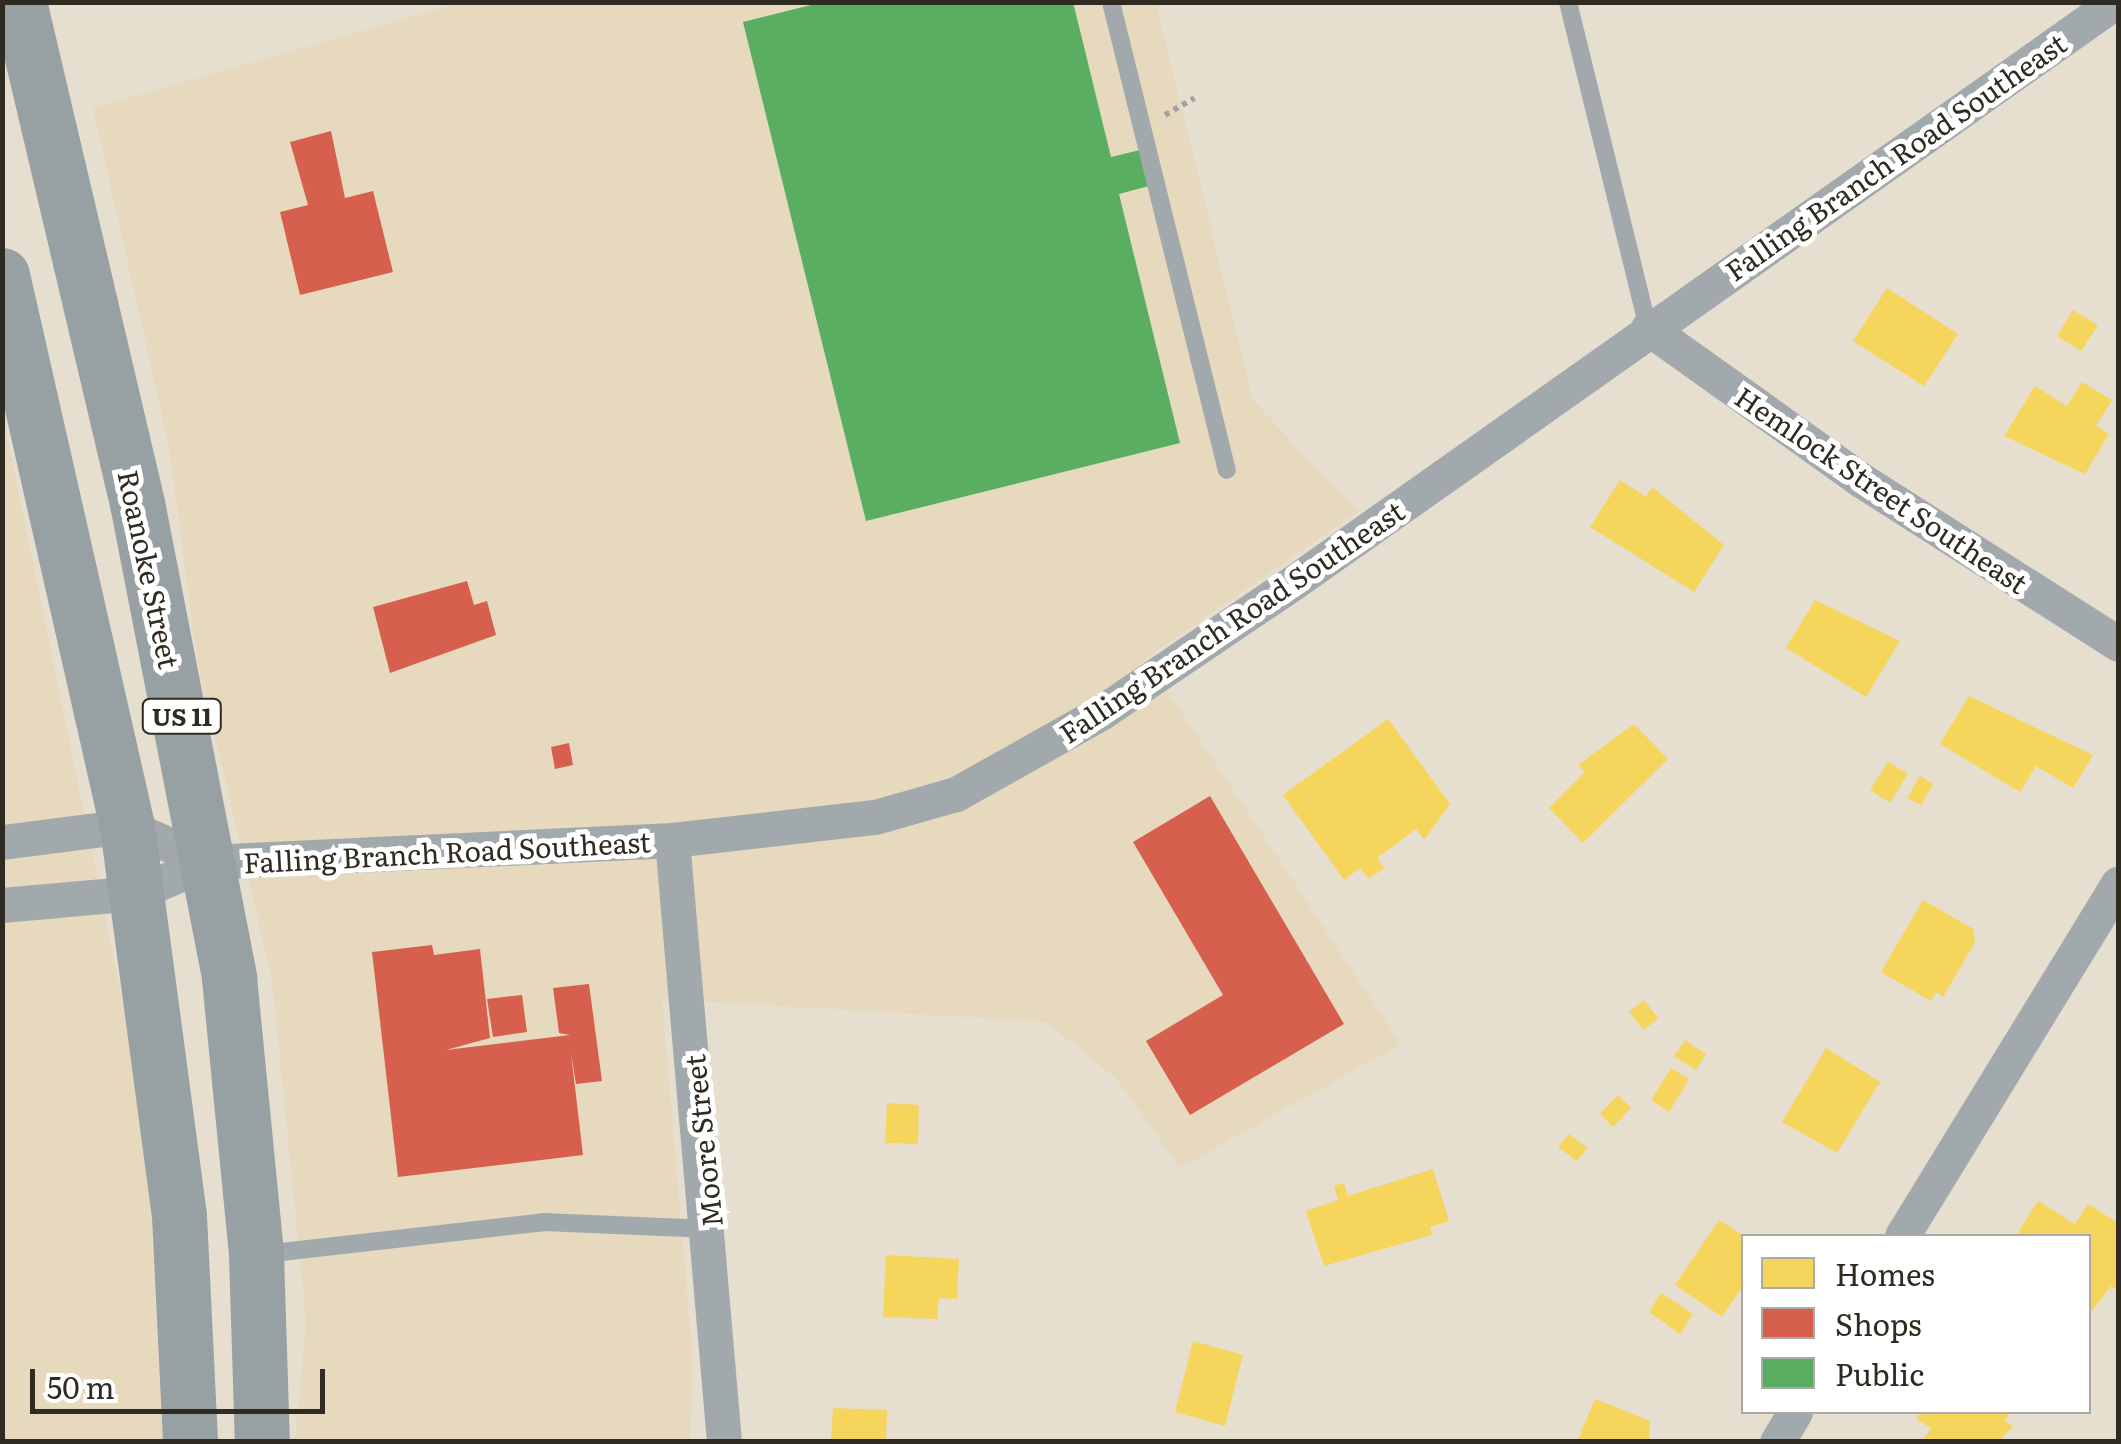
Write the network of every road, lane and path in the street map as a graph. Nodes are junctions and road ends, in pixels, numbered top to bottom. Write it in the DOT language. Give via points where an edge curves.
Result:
graph roads {
  1 [pos="19,2"];
  2 [pos="1111,2"];
  3 [pos="1568,2"];
  4 [pos="2115,2"];
  5 [pos="2,275"];
  6 [pos="1648,328"];
  7 [pos="16,369"];
  8 [pos="1227,470"];
  9 [pos="2118,644"];
  10 [pos="127,826"];
  11 [pos="672,840"];
  12 [pos="2,842"];
  13 [pos="208,862"];
  14 [pos="2118,884"];
  15 [pos="138,893"];
  16 [pos="2,904"];
  17 [pos="711,1229"];
  18 [pos="1903,1234"];
  19 [pos="256,1255"];
  20 [pos="1794,1414"];
  21 [pos="190,1442"];
  22 [pos="262,1442"];
  23 [pos="724,1442"];
  24 [pos="1777,1442"];
  1 -- 13 [label="main road, Roanoke Street / US 11" via="137,502"];
  2 -- 8 [label="lane"];
  3 -- 6 [label="lane"];
  4 -- 6 [label="street, Falling Branch Road Southeast"];
  5 -- 7 [label="main road, US 11"];
  6 -- 9 [label="street, Hemlock Street Southeast" via="1860,480"];
  6 -- 11 [label="street, Falling Branch Road Southeast" via="1033,755 956,794 875,817"];
  7 -- 10 [label="main road, US 11"];
  10 -- 12 [label="street"];
  10 -- 13 [label="street"];
  10 -- 15 [label="main road, US 11"];
  11 -- 13 [label="street, Falling Branch Road Southeast"];
  11 -- 17 [label="street, Moore Street"];
  13 -- 15 [label="street"];
  13 -- 19 [label="main road, Roanoke Street / US 11"];
  14 -- 18 [label="street"];
  15 -- 16 [label="street"];
  15 -- 21 [label="main road, US 11" via="178,1216"];
  17 -- 19 [label="lane" via="544,1222"];
  17 -- 23 [label="street, Moore Street"];
  19 -- 22 [label="main road, Roanoke Street / US 11"];
  20 -- 24 [label="street"];
}
